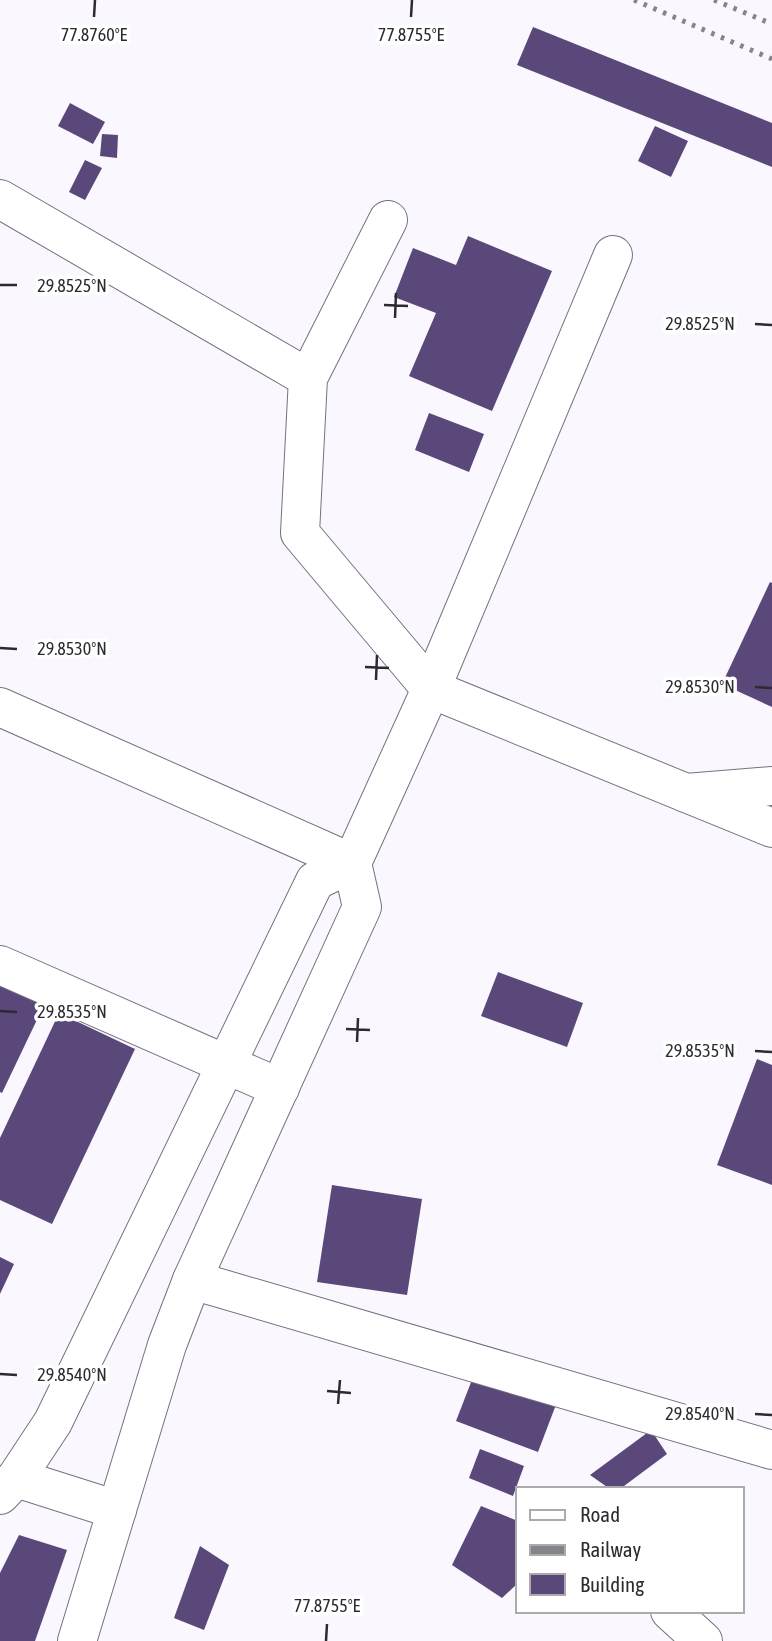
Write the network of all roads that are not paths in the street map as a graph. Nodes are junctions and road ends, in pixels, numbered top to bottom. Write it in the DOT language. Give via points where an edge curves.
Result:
graph roads {
  1 [pos="0,199"];
  2 [pos="388,220"];
  3 [pos="612,255"];
  4 [pos="308,378"];
  5 [pos="431,689"];
  6 [pos="0,707"];
  7 [pos="772,786"];
  8 [pos="686,793"];
  9 [pos="772,828"];
  10 [pos="352,863"];
  11 [pos="0,965"];
  12 [pos="226,1064"];
  13 [pos="280,1088"];
  14 [pos="192,1280"];
  15 [pos="772,1450"];
  16 [pos="8,1487"];
  17 [pos="117,1510"];
  18 [pos="672,1613"];
  19 [pos="77,1641"];
  20 [pos="703,1641"];
  1 -- 4 [label="street"];
  2 -- 4 [label="street"];
  3 -- 5 [label="street"];
  4 -- 5 [label="street" via="300,533"];
  5 -- 8 [label="street"];
  5 -- 10 [label="street"];
  6 -- 10 [label="street"];
  7 -- 8 [label="street"];
  8 -- 9 [label="street"];
  10 -- 12 [label="street" via="315,881"];
  10 -- 13 [label="street" via="362,906"];
  11 -- 12 [label="street"];
  12 -- 13 [label="street"];
  12 -- 16 [label="street" via="53,1422"];
  13 -- 14 [label="street"];
  14 -- 15 [label="street"];
  14 -- 17 [label="street" via="167,1345"];
  16 -- 17 [label="street"];
  17 -- 19 [label="street"];
  18 -- 20 [label="street"];
}
